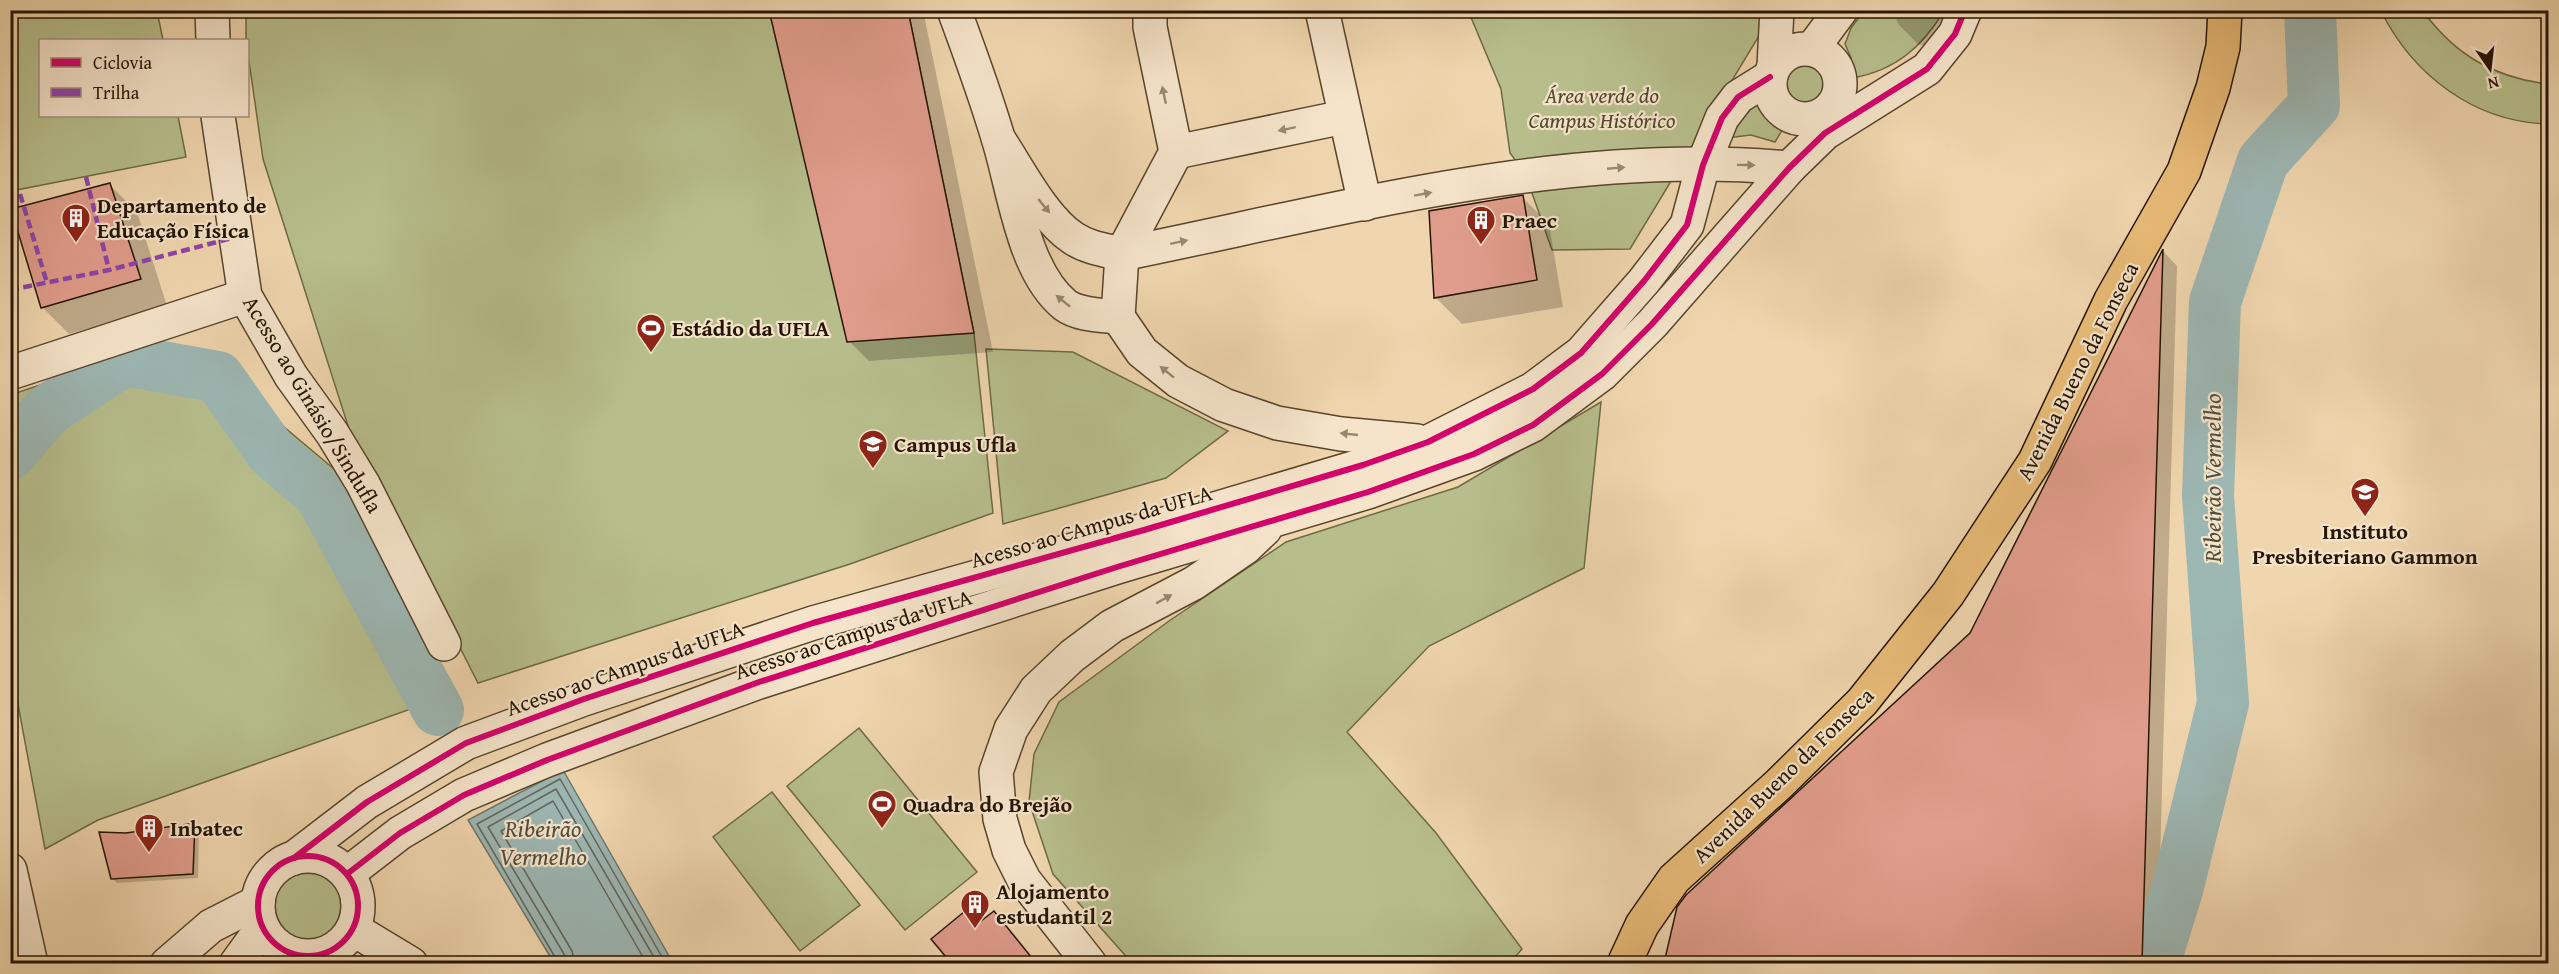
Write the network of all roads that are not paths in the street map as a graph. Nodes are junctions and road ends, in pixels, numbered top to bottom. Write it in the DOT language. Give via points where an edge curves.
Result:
graph roads {
  1 [pos="212,10"];
  2 [pos="954,10"];
  3 [pos="1150,10"];
  4 [pos="1322,10"];
  5 [pos="1776,10"];
  6 [pos="1841,10"];
  7 [pos="1965,10"];
  8 [pos="2225,10"];
  9 [pos="213,39"];
  10 [pos="1812,49"];
  11 [pos="1772,71"];
  12 [pos="219,117"];
  13 [pos="1344,117"];
  14 [pos="1823,124"];
  15 [pos="999,140"];
  16 [pos="1176,152"];
  17 [pos="1703,165"];
  18 [pos="1789,168"];
  19 [pos="1365,204"];
  20 [pos="1122,254"];
  21 [pos="245,296"];
  22 [pos="1118,317"];
  23 [pos="10,373"];
  24 [pos="1428,442"];
  25 [pos="1273,522"];
  26 [pos="1117,567"];
  27 [pos="1112,626"];
  28 [pos="444,644"];
  29 [pos="294,858"];
  30 [pos="10,870"];
  31 [pos="347,874"];
  32 [pos="260,915"];
  33 [pos="353,929"];
  34 [pos="292,959"];
  35 [pos="31,963"];
  36 [pos="167,963"];
  37 [pos="236,963"];
  38 [pos="411,963"];
  39 [pos="1090,963"];
  40 [pos="1624,963"];
  1 -- 9 [label="street"];
  2 -- 15 [label="street"];
  16 -- 3 [label="street, one-way" via="1150,27"];
  4 -- 13 [label="street"];
  5 -- 11 [label="street"];
  6 -- 10 [label="street"];
  7 -- 14 [label="street, Acesso ao Campus da UFLA" via="1955,34 1927,69"];
  8 -- 40 [label="main road, Avenida Bueno da Fonseca" via="2223,47 2213,88 2184,171 2111,300 2035,462 1948,594 1862,702 1674,879 1642,925"];
  10 -- 11 [label="street" via="1797,48 1784,55"];
  10 -- 14 [label="street" via="1828,56 1838,70 1840,87"];
  11 -- 14 [label="street" via="1770,90 1775,103 1796,118"];
  11 -- 17 [label="street, Acesso ao CAmpus da UFLA" via="1738,97 1722,118"];
  12 -- 21 [label="street, Acesso ao Ginásio/Sindufla"];
  13 -- 16 [label="street, one-way"];
  13 -- 19 [label="street"];
  14 -- 18 [label="street, Acesso ao Campus da UFLA"];
  15 -- 20 [label="street, one-way" via="1035,196 1072,237 1093,248"];
  22 -- 15 [label="street, one-way" via="1067,306 1052,292 1038,269 1020,221"];
  16 -- 20 [label="street"];
  17 -- 18 [label="street, one-way"];
  19 -- 17 [label="street, one-way" via="1564,172 1643,165"];
  17 -- 24 [label="street, Acesso ao CAmpus da UFLA" via="1687,225 1581,353 1533,389"];
  18 -- 25 [label="street, Acesso ao Campus da UFLA" via="1652,324 1602,374 1533,425 1474,454"];
  20 -- 19 [label="street, one-way"];
  20 -- 22 [label="street"];
  21 -- 23 [label="street"];
  21 -- 28 [label="street, Acesso ao Ginásio/Sindufla" via="291,376 363,484"];
  24 -- 22 [label="street, one-way" via="1277,423 1224,405 1178,381 1142,352"];
  24 -- 29 [label="street, Acesso ao CAmpus da UFLA" via="1144,530 813,623 573,703 466,743 424,766 367,802"];
  25 -- 26 [label="street, Acesso ao Campus da UFLA"];
  27 -- 25 [label="street, one-way" via="1194,583 1245,548"];
  26 -- 27 [label="street"];
  26 -- 31 [label="street, Acesso ao Campus da UFLA" via="759,682 547,760 464,795 400,833"];
  27 -- 39 [label="street" via="1036,690 1011,729 996,772 1000,819 1009,850 1024,880"];
  29 -- 31 [label="street" via="323,858"];
  29 -- 32 [label="street, Acesso ao CAmpus da UFLA" via="269,874"];
  30 -- 35 [label="street"];
  31 -- 33 [label="street" via="358,901"];
  32 -- 34 [label="street" via="272,941"];
  32 -- 36 [label="street" via="211,926"];
  32 -- 37 [label="street"];
  33 -- 34 [label="street" via="343,943 328,952"];
  33 -- 38 [label="street"];
}
